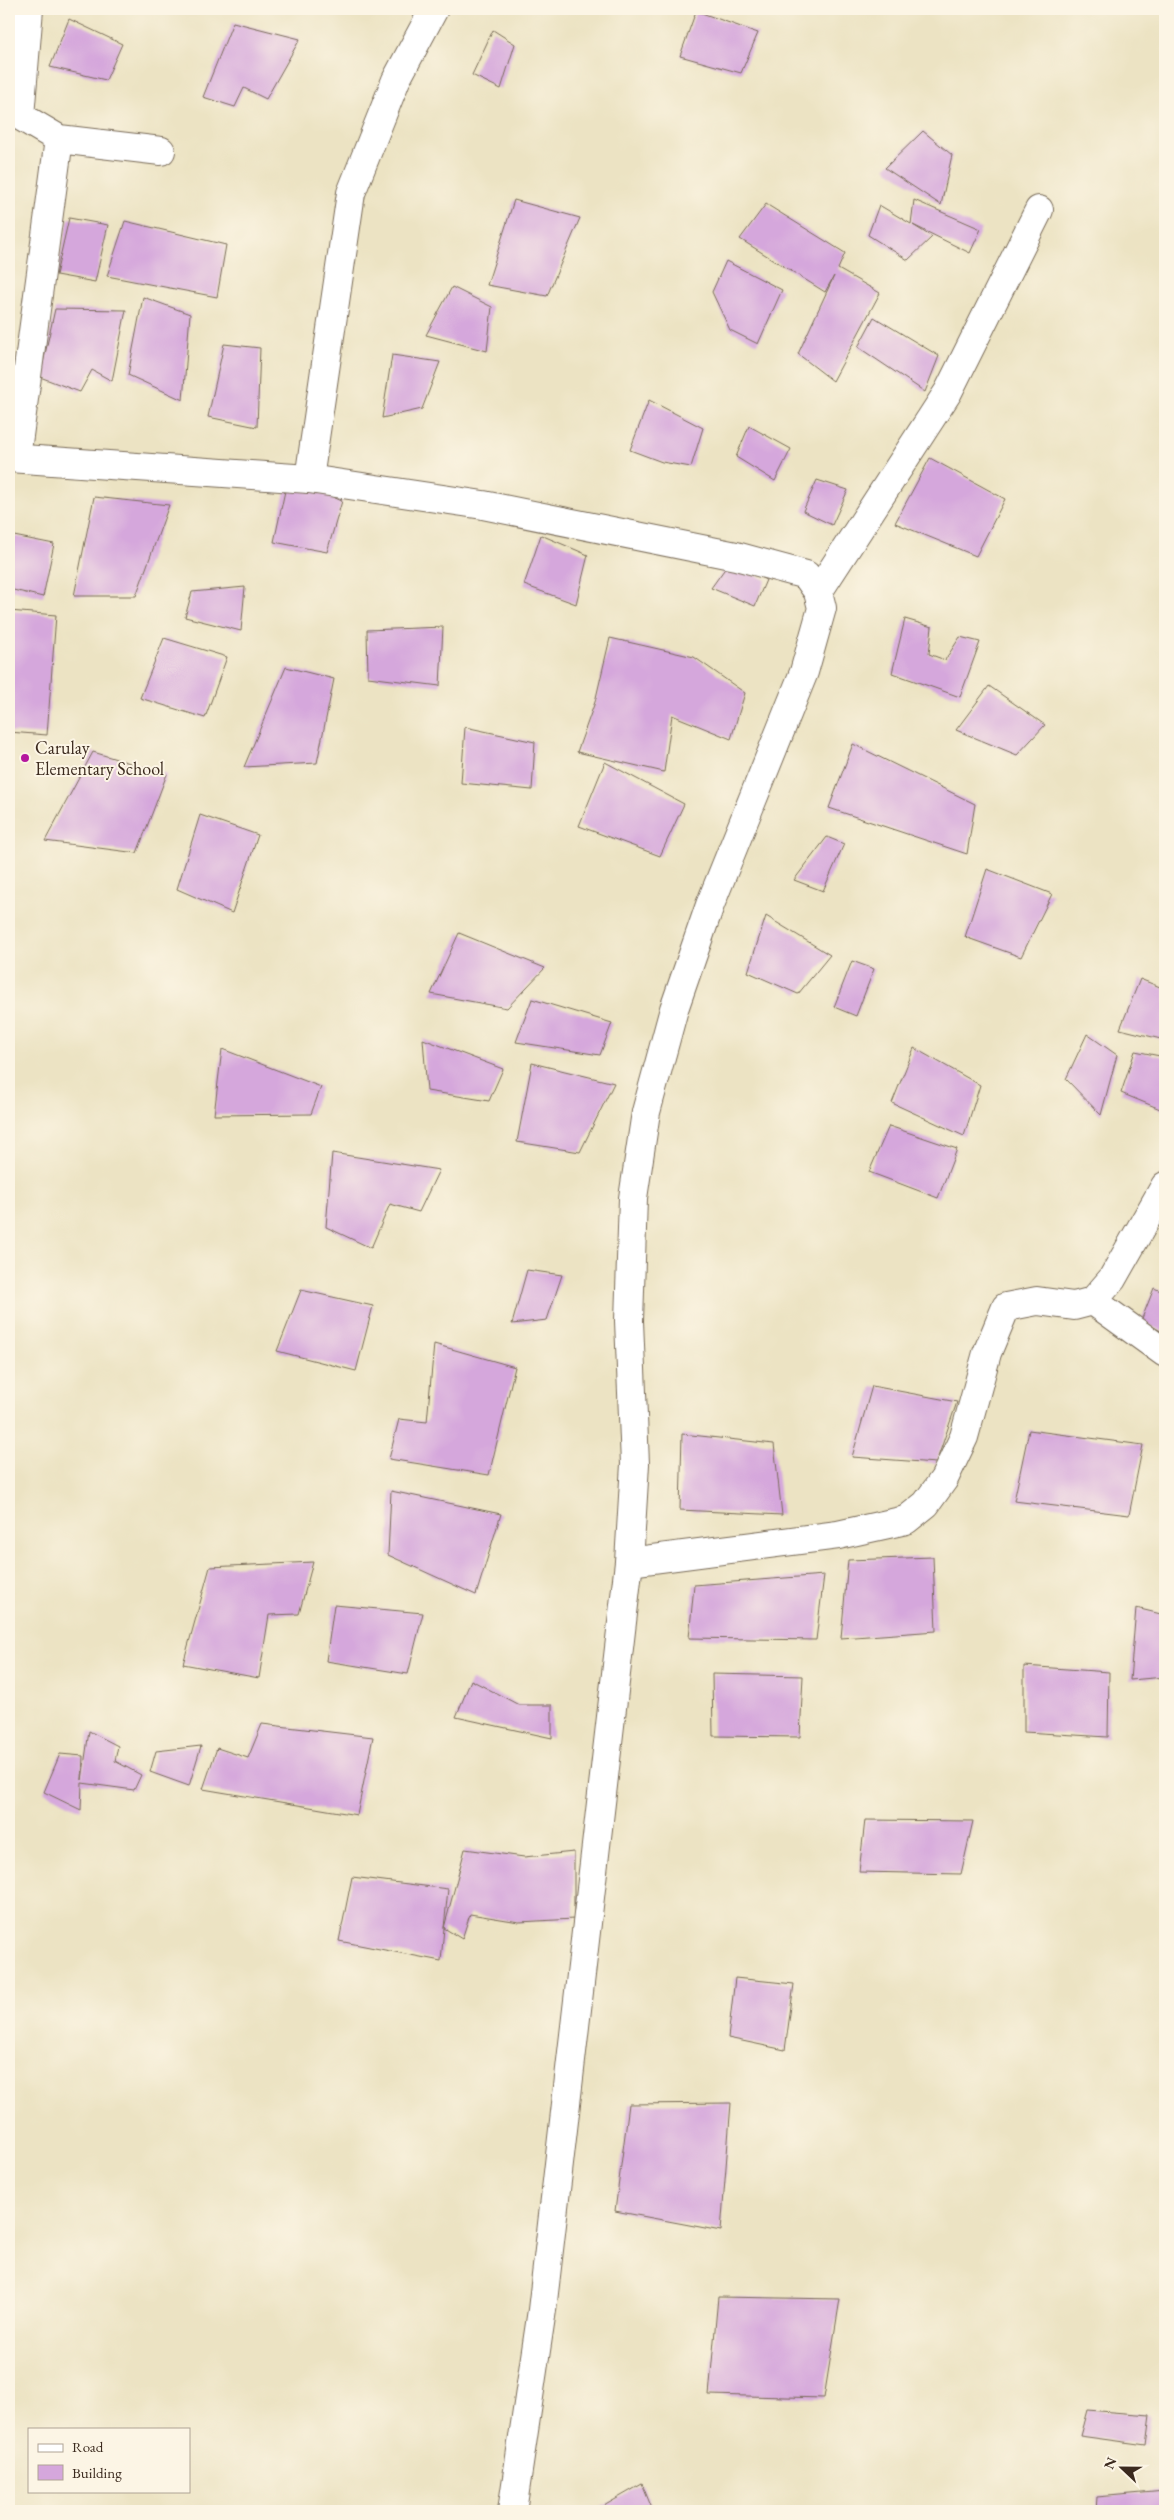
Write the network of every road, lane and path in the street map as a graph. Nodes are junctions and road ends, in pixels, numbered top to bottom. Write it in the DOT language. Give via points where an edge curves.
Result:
graph roads {
  1 [pos="29,9"];
  2 [pos="434,9"];
  3 [pos="58,139"];
  4 [pos="160,151"];
  5 [pos="1039,210"];
  6 [pos="12,458"];
  7 [pos="309,479"];
  8 [pos="818,592"];
  9 [pos="1165,1186"];
  10 [pos="1093,1301"];
  11 [pos="1165,1353"];
  12 [pos="629,1562"];
  13 [pos="512,2511"];
  1 -- 3 [label="street" via="20,116"];
  2 -- 7 [label="street" via="396,80 351,193"];
  3 -- 4 [label="street"];
  3 -- 6 [label="street"];
  5 -- 8 [label="street" via="948,392"];
  6 -- 7 [label="street"];
  7 -- 8 [label="street" via="483,505 638,538 696,546 806,575"];
  8 -- 12 [label="street" via="822,608 804,672 710,905 674,1009 646,1112 632,1226 629,1321 635,1464"];
  9 -- 10 [label="street" via="1112,1280"];
  10 -- 11 [label="street"];
  10 -- 12 [label="street" via="1074,1306 1037,1300 1006,1307 987,1353 964,1437 944,1478 926,1504 906,1520 838,1535"];
  12 -- 13 [label="street" via="542,2310"];
}
